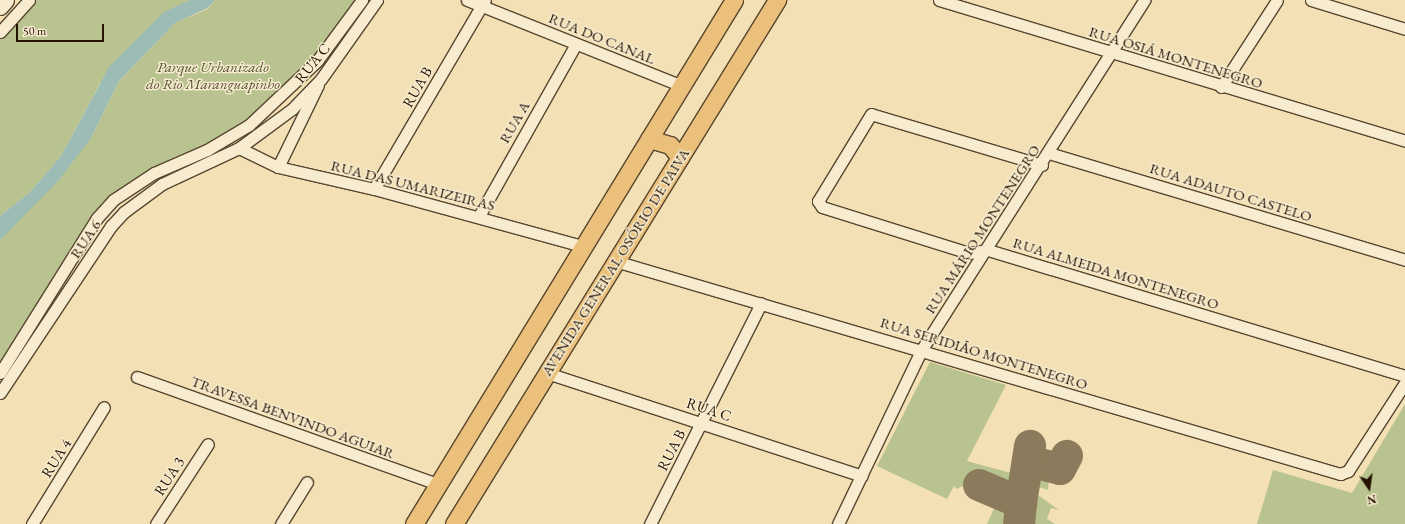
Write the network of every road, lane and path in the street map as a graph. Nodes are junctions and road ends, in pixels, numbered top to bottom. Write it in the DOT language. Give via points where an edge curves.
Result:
graph roads {
  1 [pos="6,0"];
  2 [pos="29,0"];
  3 [pos="362,0"];
  4 [pos="377,0"];
  5 [pos="467,0"];
  6 [pos="734,0"];
  7 [pos="777,0"];
  8 [pos="938,0"];
  9 [pos="1144,0"];
  10 [pos="1277,0"];
  11 [pos="1310,0"];
  12 [pos="483,3"];
  13 [pos="0,7"];
  14 [pos="1405,29"];
  15 [pos="0,32"];
  16 [pos="576,44"];
  17 [pos="1108,53"];
  18 [pos="321,79"];
  19 [pos="682,86"];
  20 [pos="1221,87"];
  21 [pos="649,139"];
  22 [pos="1405,141"];
  23 [pos="239,148"];
  24 [pos="1049,153"];
  25 [pos="680,158"];
  26 [pos="1042,165"];
  27 [pos="278,167"];
  28 [pos="374,189"];
  29 [pos="479,216"];
  30 [pos="583,246"];
  31 [pos="988,250"];
  32 [pos="1405,260"];
  33 [pos="615,261"];
  34 [pos="761,303"];
  35 [pos="922,349"];
  36 [pos="547,372"];
  37 [pos="0,373"];
  38 [pos="1405,376"];
  39 [pos="137,377"];
  40 [pos="1405,383"];
  41 [pos="0,394"];
  42 [pos="104,407"];
  43 [pos="702,422"];
  44 [pos="208,444"];
  45 [pos="862,476"];
  46 [pos="307,482"];
  47 [pos="438,484"];
  48 [pos="32,524"];
  49 [pos="156,524"];
  50 [pos="281,524"];
  51 [pos="414,524"];
  52 [pos="454,524"];
  53 [pos="650,524"];
  54 [pos="838,524"];
  1 -- 13 [label="main road"];
  2 -- 15 [label="street"];
  3 -- 37 [label="street" via="317,61 249,125 207,150 154,173 113,200 97,218"];
  4 -- 18 [label="street, RUA C"];
  5 -- 12 [label="street, RUA DO CANAL"];
  6 -- 19 [label="main road"];
  7 -- 25 [label="main road, AVENIDA GENERAL OSÓRIO DE PAIVA"];
  8 -- 17 [label="street, RUA OSIÁ MONTENEGRO"];
  9 -- 17 [label="street, RUA MÁRIO MONTENEGRO"];
  10 -- 20 [label="street"];
  11 -- 14 [label="street"];
  12 -- 16 [label="street, RUA DO CANAL"];
  12 -- 28 [label="street, RUA B"];
  16 -- 19 [label="street, RUA DO CANAL"];
  16 -- 29 [label="street, RUA A"];
  17 -- 20 [label="street, RUA OSIÁ MONTENEGRO"];
  17 -- 24 [label="street, RUA MÁRIO MONTENEGRO"];
  18 -- 23 [label="street, RUA C" via="292,109"];
  18 -- 27 [label="street"];
  19 -- 21 [label="main road"];
  20 -- 22 [label="street, RUA OSIÁ MONTENEGRO"];
  21 -- 25 [label="main road" via="670,145"];
  21 -- 30 [label="main road"];
  23 -- 27 [label="street, RUA DAS UMARIZEIRAS"];
  23 -- 41 [label="street, RUA 6" via="162,184 124,212 111,226"];
  24 -- 26 [label="street, RUA MÁRIO MONTENEGRO"];
  24 -- 32 [label="street, RUA ADAUTO CASTELO"];
  25 -- 33 [label="main road, AVENIDA GENERAL OSÓRIO DE PAIVA"];
  26 -- 31 [label="street, RUA MÁRIO MONTENEGRO"];
  26 -- 31 [label="street, RUA ALMEIDA MONTENEGRO" via="871,114 819,204 969,253"];
  27 -- 28 [label="street, RUA DAS UMARIZEIRAS"];
  28 -- 29 [label="street, RUA DAS UMARIZEIRAS"];
  29 -- 30 [label="street, RUA DAS UMARIZEIRAS"];
  30 -- 47 [label="main road"];
  31 -- 35 [label="street, RUA MÁRIO MONTENEGRO"];
  31 -- 38 [label="street, RUA ALMEIDA MONTENEGRO"];
  33 -- 34 [label="street, RUA SERIDIÃO MONTENEGRO"];
  33 -- 36 [label="main road, AVENIDA GENERAL OSÓRIO DE PAIVA"];
  34 -- 35 [label="street, RUA SERIDIÃO MONTENEGRO"];
  34 -- 43 [label="street, RUA B"];
  35 -- 40 [label="street, RUA SERIDIÃO MONTENEGRO" via="1345,473"];
  35 -- 45 [label="street, RUA MÁRIO MONTENEGRO"];
  36 -- 43 [label="street, RUA C"];
  36 -- 52 [label="main road, AVENIDA GENERAL OSÓRIO DE PAIVA"];
  39 -- 47 [label="street, TRAVESSA BENVINDO AGUIAR"];
  42 -- 48 [label="street, RUA 4"];
  43 -- 45 [label="street, RUA C"];
  43 -- 53 [label="street, RUA B"];
  44 -- 49 [label="street, RUA 3"];
  45 -- 54 [label="street, RUA MÁRIO MONTENEGRO"];
  46 -- 50 [label="street"];
  47 -- 51 [label="main road"];
}
